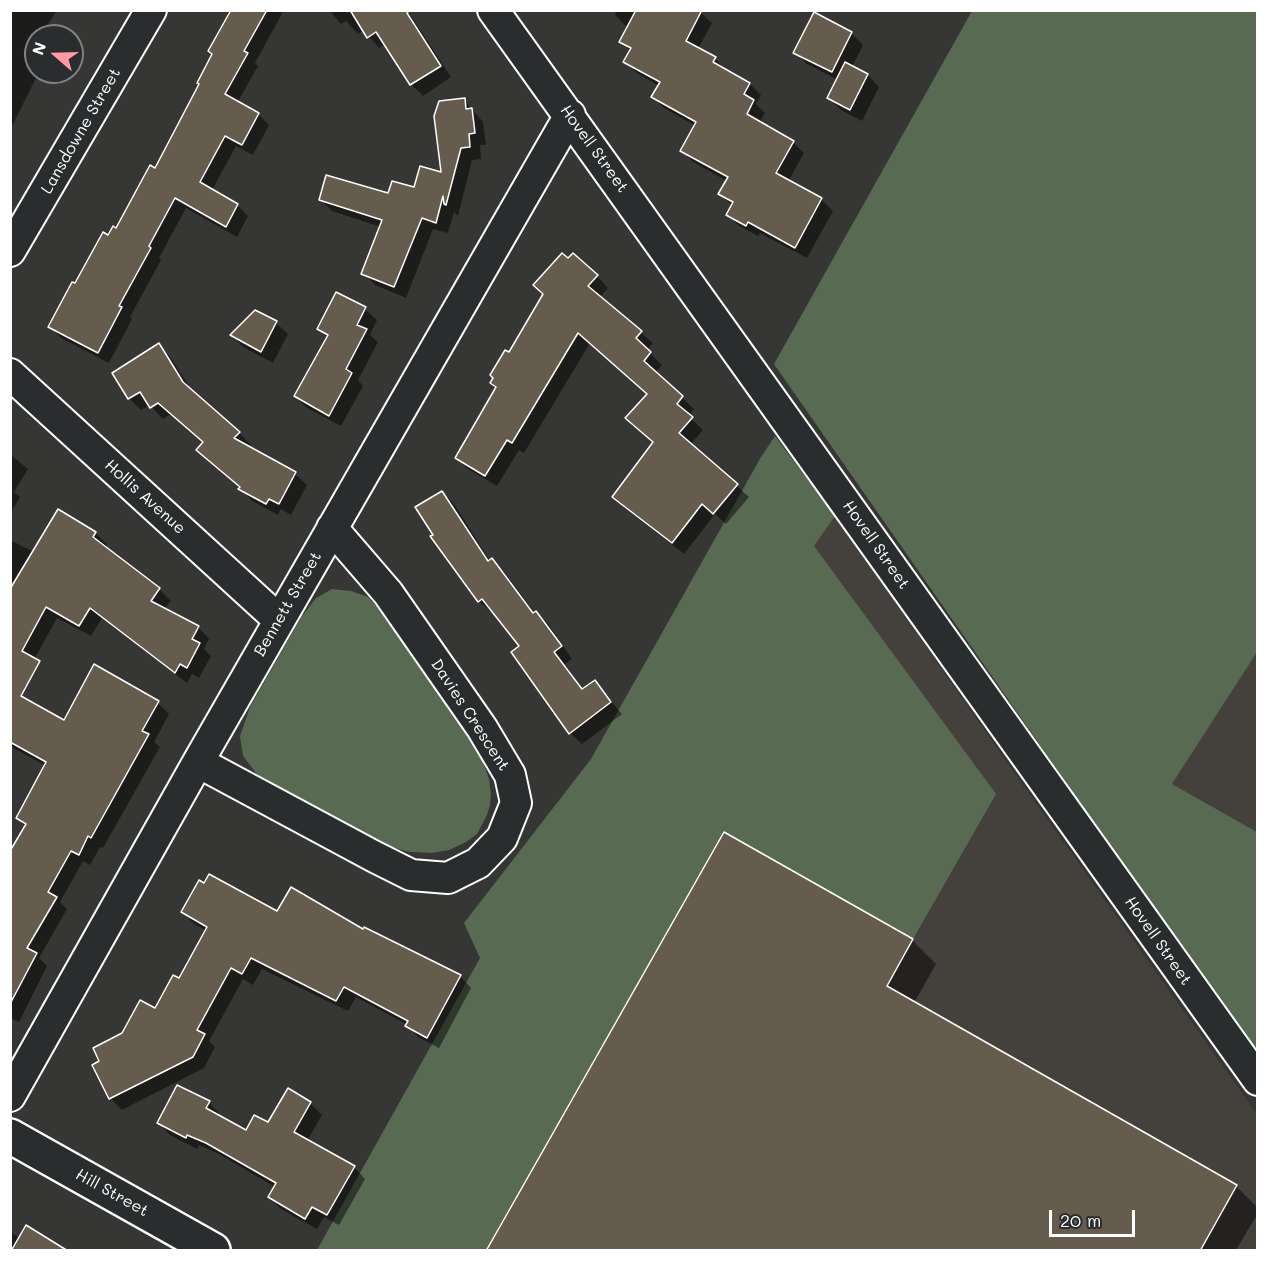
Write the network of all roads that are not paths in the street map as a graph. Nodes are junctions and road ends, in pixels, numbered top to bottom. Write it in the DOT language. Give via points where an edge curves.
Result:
graph roads {
  1 [pos="151,10"];
  2 [pos="493,10"];
  3 [pos="570,115"];
  4 [pos="10,251"];
  5 [pos="10,374"];
  6 [pos="332,528"];
  7 [pos="279,620"];
  8 [pos="198,762"];
  9 [pos="1257,1080"];
  10 [pos="10,1096"];
  11 [pos="10,1136"];
  12 [pos="213,1251"];
  1 -- 4 [label="street, Lansdowne Street"];
  2 -- 3 [label="street, Hovell Street"];
  3 -- 6 [label="street, Bennett Street"];
  3 -- 9 [label="street, Hovell Street"];
  5 -- 7 [label="street, Hollis Avenue"];
  6 -- 7 [label="street, Bennett Street"];
  6 -- 8 [label="street, Davies Crescent" via="388,593 510,775 516,803 502,838 478,863 448,878 411,875"];
  7 -- 8 [label="street, Bennett Street"];
  8 -- 10 [label="street, Bennett Street"];
  11 -- 12 [label="street, Hill Street"];
}
